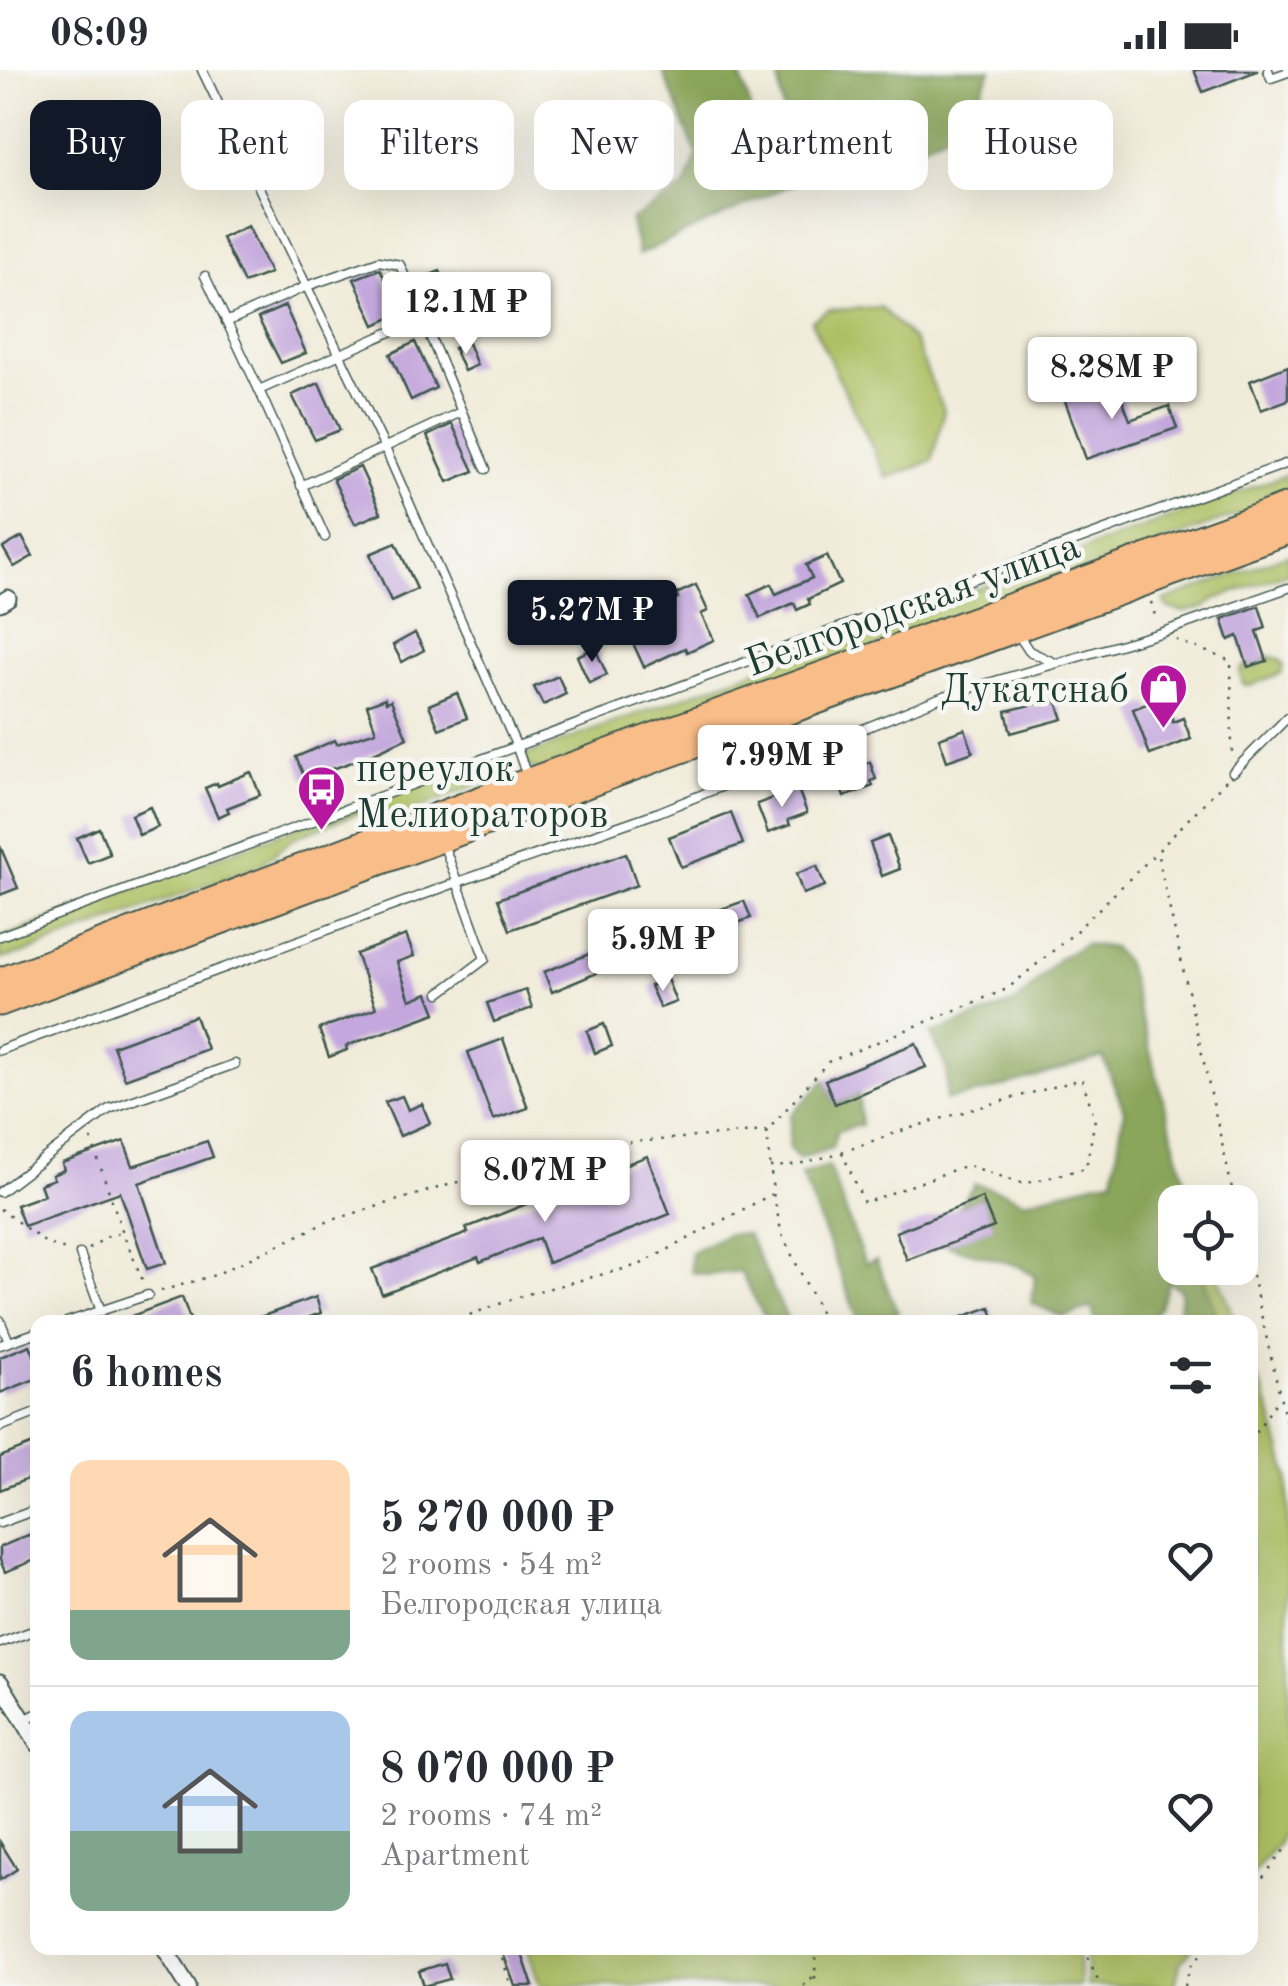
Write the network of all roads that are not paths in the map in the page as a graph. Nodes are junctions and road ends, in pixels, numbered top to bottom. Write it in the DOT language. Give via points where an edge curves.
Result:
graph roads {
  1 [pos="202,70"];
  2 [pos="1268,70"];
  3 [pos="1288,72"];
  4 [pos="205,276"];
  5 [pos="307,286"];
  6 [pos="422,318"];
  7 [pos="226,322"];
  8 [pos="340,354"];
  9 [pos="259,390"];
  10 [pos="462,412"];
  11 [pos="385,448"];
  12 [pos="1288,463"];
  13 [pos="486,469"];
  14 [pos="302,486"];
  15 [pos="1288,506"];
  16 [pos="1288,532"];
  17 [pos="325,537"];
  18 [pos="1288,588"];
  19 [pos="1043,607"];
  20 [pos="1016,630"];
  21 [pos="1055,663"];
  22 [pos="1288,718"];
  23 [pos="516,745"];
  24 [pos="1232,772"];
  25 [pos="529,782"];
  26 [pos="442,838"];
  27 [pos="458,882"];
  28 [pos="0,936"];
  29 [pos="0,982"];
  30 [pos="440,993"];
  31 [pos="0,1004"];
  32 [pos="0,1050"];
  33 [pos="235,1064"];
  34 [pos="0,1192"];
  35 [pos="80,1254"];
  36 [pos="148,1295"];
  37 [pos="101,1311"];
  38 [pos="88,1315"];
  39 [pos="0,1320"];
  40 [pos="30,1335"];
  41 [pos="4,1344"];
  42 [pos="30,1415"];
  43 [pos="0,1427"];
  44 [pos="30,1512"];
  45 [pos="0,1524"];
  46 [pos="30,1632"];
  47 [pos="0,1643"];
  48 [pos="0,1682"];
  49 [pos="30,1718"];
  50 [pos="22,1721"];
  51 [pos="30,1732"];
  52 [pos="168,1955"];
  53 [pos="188,1986"];
  1 -- 5 [label="lane"];
  2 -- 3 [label="lane" via="1270,78"];
  4 -- 7 [label="lane"];
  5 -- 6 [label="lane" via="378,261 400,265"];
  5 -- 7 [label="lane"];
  5 -- 8 [label="lane"];
  6 -- 8 [label="lane"];
  6 -- 10 [label="lane"];
  7 -- 9 [label="lane"];
  8 -- 9 [label="lane"];
  8 -- 11 [label="lane"];
  9 -- 14 [label="lane"];
  10 -- 11 [label="lane"];
  10 -- 13 [label="lane"];
  11 -- 14 [label="lane"];
  11 -- 23 [label="lane"];
  12 -- 23 [label="lane"];
  14 -- 17 [label="lane"];
  15 -- 19 [label="main road, Белгородская улица"];
  16 -- 19 [label="main road, Белгородская улица" via="1146,583"];
  18 -- 21 [label="lane"];
  19 -- 20 [label="main road, Белгородская улица"];
  19 -- 25 [label="main road, Белгородская улица"];
  20 -- 21 [label="lane" via="1029,652"];
  20 -- 26 [label="main road, Белгородская улица"];
  21 -- 27 [label="lane" via="944,696 659,812"];
  22 -- 24 [label="lane"];
  23 -- 25 [label="lane"];
  23 -- 28 [label="lane"];
  25 -- 29 [label="main road, Белгородская улица"];
  26 -- 27 [label="lane"];
  26 -- 31 [label="main road, Белгородская улица"];
  27 -- 30 [label="lane" via="485,959"];
  27 -- 32 [label="lane"];
  33 -- 34 [label="lane" via="109,1109"];
  35 -- 37 [label="lane"];
  36 -- 37 [label="lane"];
  37 -- 38 [label="lane"];
  39 -- 41 [label="lane"];
  40 -- 41 [label="lane"];
  42 -- 43 [label="lane"];
  44 -- 45 [label="lane"];
  46 -- 47 [label="lane"];
  48 -- 50 [label="street"];
  49 -- 50 [label="lane"];
  50 -- 51 [label="street"];
  52 -- 53 [label="street"];
}
